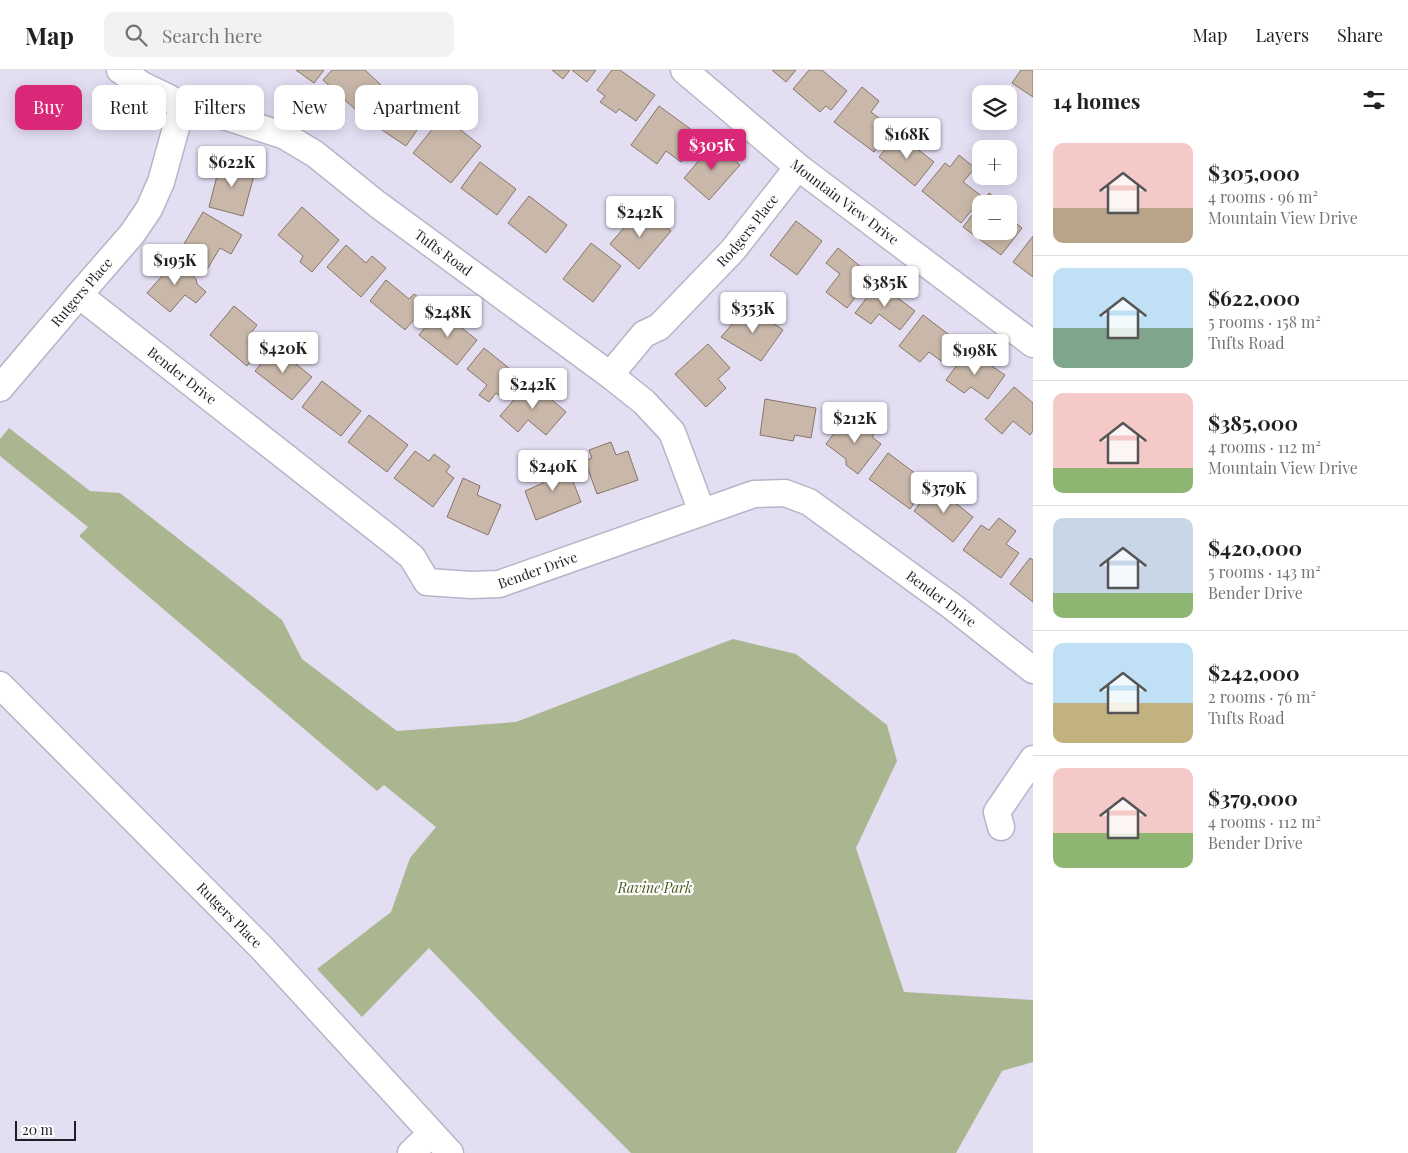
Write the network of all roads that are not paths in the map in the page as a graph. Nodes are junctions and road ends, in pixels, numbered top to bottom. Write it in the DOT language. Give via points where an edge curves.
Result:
graph roads {
  1 [pos="120,70"];
  2 [pos="684,70"];
  3 [pos="176,102"];
  4 [pos="176,128"];
  5 [pos="264,129"];
  6 [pos="798,167"];
  7 [pos="79,295"];
  8 [pos="1033,344"];
  9 [pos="610,375"];
  10 [pos="0,388"];
  11 [pos="702,512"];
  12 [pos="1033,670"];
  13 [pos="0,686"];
  14 [pos="1033,759"];
  15 [pos="1001,827"];
  16 [pos="431,1134"];
  17 [pos="411,1153"];
  18 [pos="450,1153"];
  1 -- 3 [label="street, Tufts Road"];
  2 -- 6 [label="street, Mountain View Drive"];
  4 -- 7 [label="street, Rutgers Place" via="161,182 149,209 132,234"];
  5 -- 9 [label="street, Tufts Road" via="285,136 315,154 377,204"];
  6 -- 8 [label="street, Mountain View Drive"];
  6 -- 9 [label="street, Rodgers Place" via="732,250 659,326 644,334"];
  7 -- 10 [label="street, Rutgers Place"];
  7 -- 11 [label="street, Bender Drive" via="412,557 427,582 499,584"];
  9 -- 11 [label="street, Tufts Road" via="644,402 672,432"];
  11 -- 12 [label="street, Bender Drive" via="754,494 784,493 809,502"];
  13 -- 16 [label="street, Rutgers Place" via="262,948"];
  14 -- 15 [label="street" via="998,812"];
  16 -- 17 [label="street"];
  16 -- 18 [label="street, Rutgers Place"];
}
